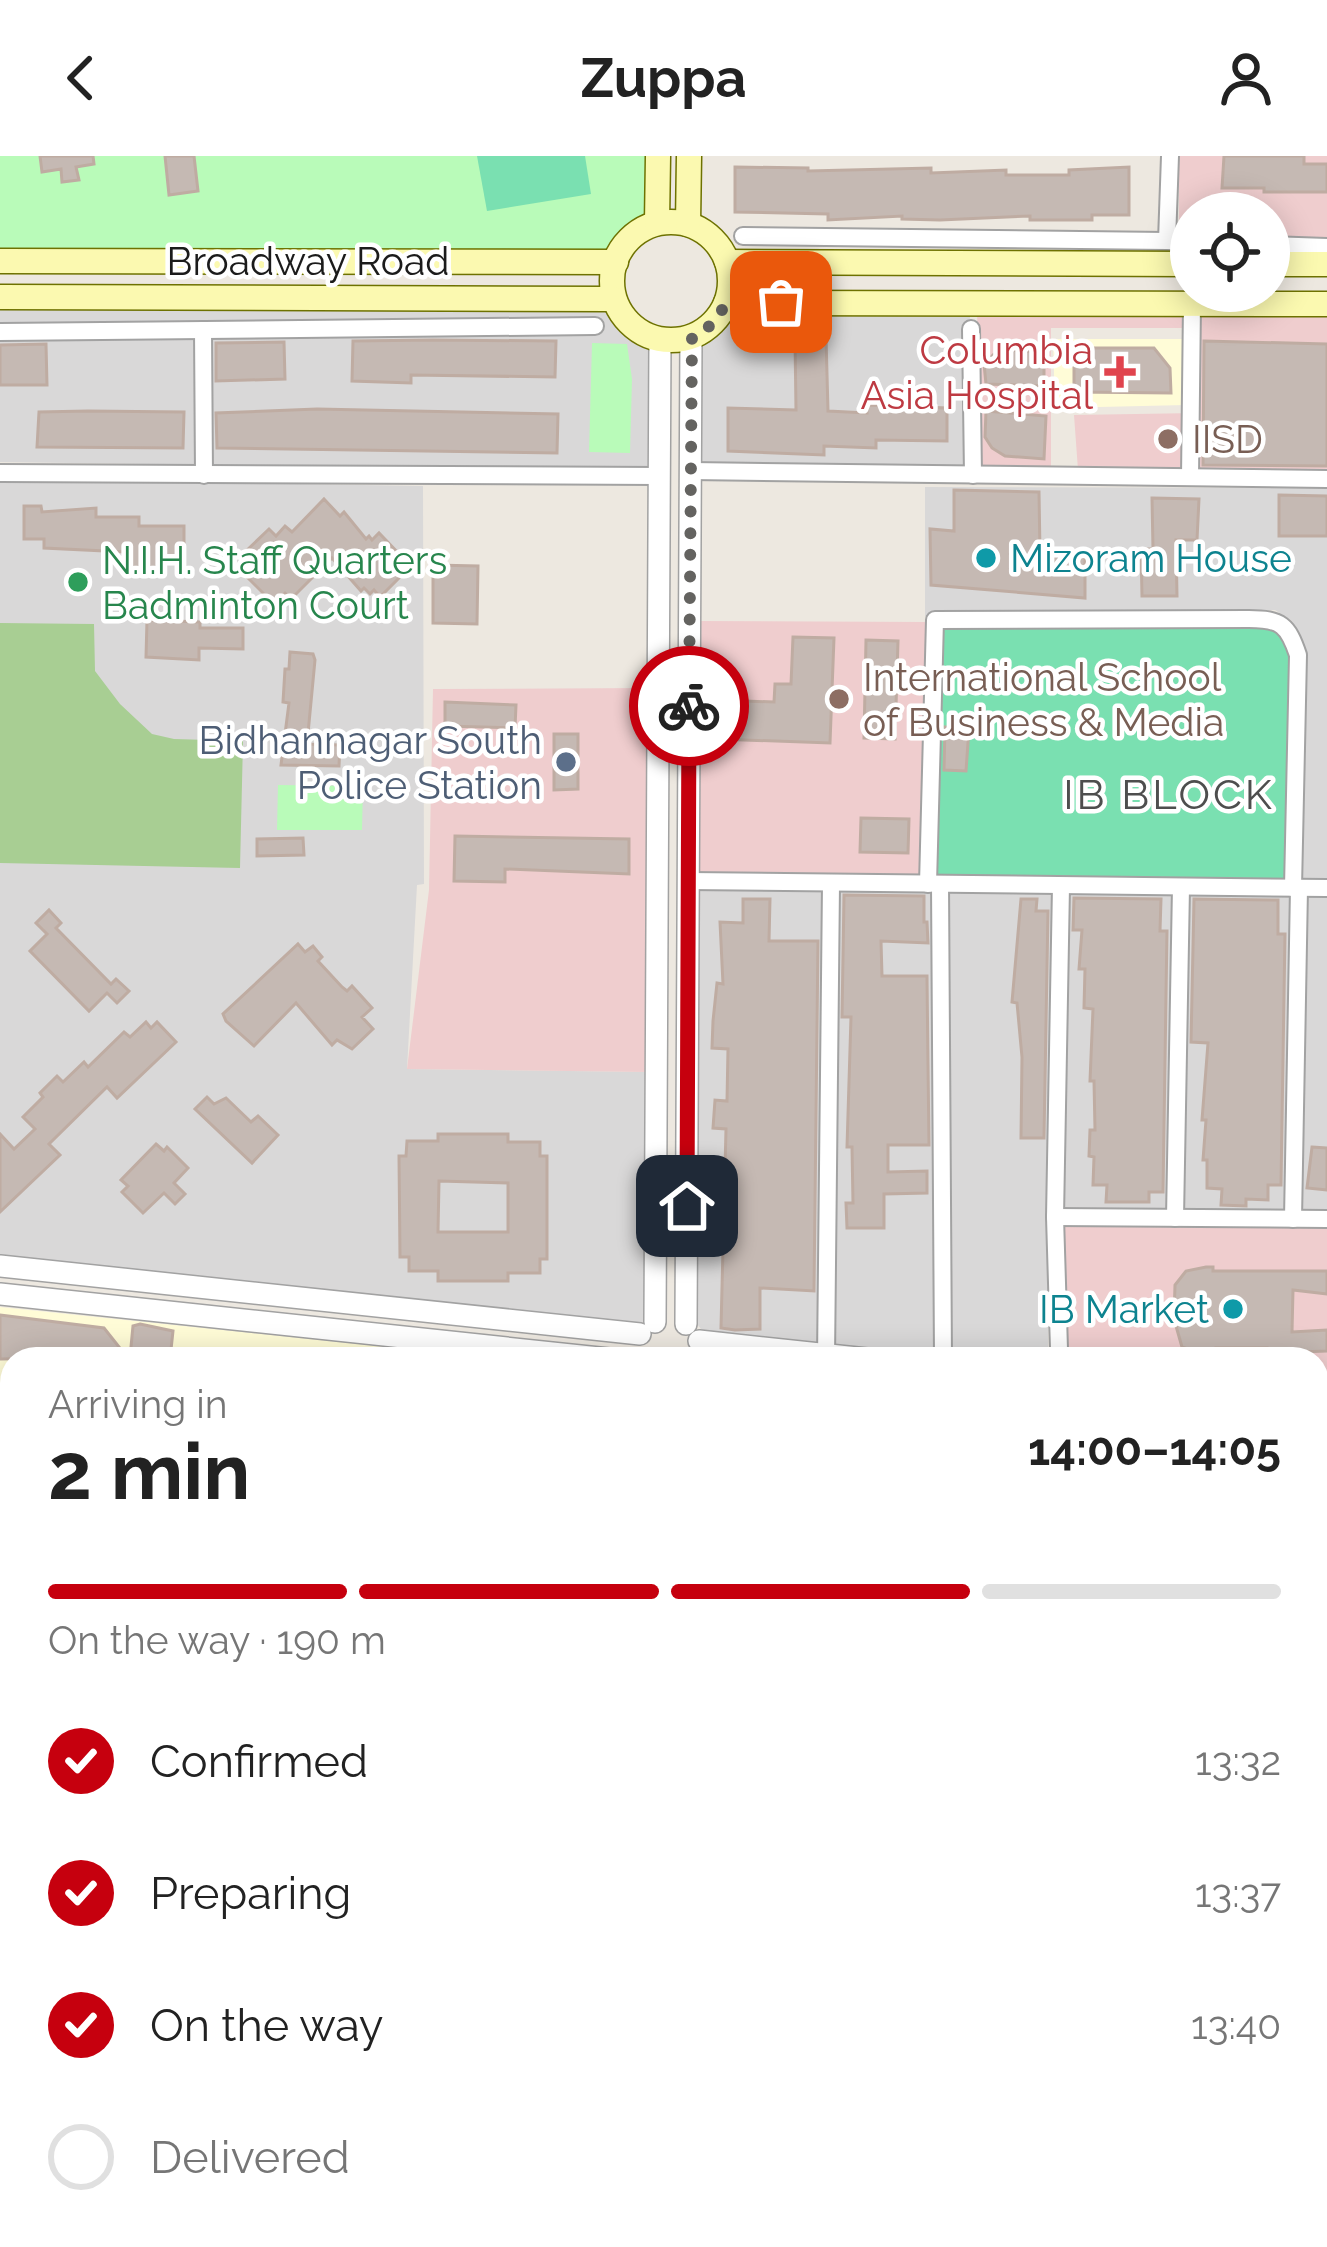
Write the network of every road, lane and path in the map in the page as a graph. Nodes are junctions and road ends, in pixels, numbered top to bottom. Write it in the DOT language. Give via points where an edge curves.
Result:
graph roads {
  1 [pos="658,156"];
  2 [pos="689,156"];
  3 [pos="1170,156"];
  4 [pos="657,223"];
  5 [pos="688,224"];
  6 [pos="743,236"];
  7 [pos="1167,241"];
  8 [pos="1170,241"];
  9 [pos="1290,246"];
  10 [pos="1327,247"];
  11 [pos="0,261"];
  12 [pos="616,262"];
  13 [pos="727,262"];
  14 [pos="1170,264"];
  15 [pos="1290,264"];
  16 [pos="1327,265"];
  17 [pos="0,297"];
  18 [pos="100,297"];
  19 [pos="613,299"];
  20 [pos="727,302"];
  21 [pos="1170,304"];
  22 [pos="1290,304"];
  23 [pos="1327,304"];
  24 [pos="1192,312"];
  25 [pos="595,326"];
  26 [pos="971,329"];
  27 [pos="203,330"];
  28 [pos="98,331"];
  29 [pos="0,332"];
  30 [pos="692,337"];
  31 [pos="660,339"];
  32 [pos="691,471"];
  33 [pos="0,473"];
  34 [pos="973,475"];
  35 [pos="204,476"];
  36 [pos="659,476"];
  37 [pos="1190,477"];
  38 [pos="1327,479"];
  39 [pos="658,553"];
  40 [pos="689,553"];
  41 [pos="688,881"];
  42 [pos="830,884"];
  43 [pos="934,884"];
  44 [pos="1061,886"];
  45 [pos="1181,887"];
  46 [pos="1296,888"];
  47 [pos="1327,888"];
  48 [pos="656,976"];
  49 [pos="688,977"];
  50 [pos="1055,1217"];
  51 [pos="1175,1218"];
  52 [pos="1293,1219"];
  53 [pos="1327,1220"];
  54 [pos="687,1252"];
  55 [pos="655,1253"];
  56 [pos="0,1266"];
  57 [pos="0,1294"];
  58 [pos="647,1328"];
  59 [pos="695,1341"];
  60 [pos="497,1347"];
  61 [pos="640,1347"];
  62 [pos="744,1347"];
  63 [pos="826,1347"];
  64 [pos="943,1347"];
  65 [pos="1059,1347"];
  1 -- 4 [label="main road"];
  2 -- 5 [label="main road"];
  3 -- 7 [label="street"];
  4 -- 5 [label="main road"];
  4 -- 12 [label="main road" via="627,243"];
  5 -- 13 [label="main road" via="708,234"];
  6 -- 7 [label="street"];
  7 -- 8 [label="street"];
  9 -- 10 [label="street"];
  11 -- 12 [label="main road, Broadway Road"];
  12 -- 19 [label="main road"];
  13 -- 14 [label="main road"];
  13 -- 20 [label="main road"];
  15 -- 16 [label="main road"];
  17 -- 18 [label="main road, Broadway Road"];
  18 -- 19 [label="main road, Broadway Road"];
  18 -- 28 [label="street"];
  19 -- 31 [label="main road" via="637,329"];
  20 -- 21 [label="main road"];
  20 -- 30 [label="main road"];
  22 -- 23 [label="main road"];
  24 -- 37 [label="street"];
  25 -- 27 [label="street"];
  26 -- 34 [label="street"];
  27 -- 28 [label="street"];
  27 -- 35 [label="street"];
  28 -- 29 [label="street"];
  30 -- 31 [label="main road"];
  30 -- 32 [label="street"];
  31 -- 36 [label="street"];
  32 -- 34 [label="street"];
  32 -- 40 [label="street"];
  33 -- 35 [label="street"];
  34 -- 37 [label="street"];
  35 -- 36 [label="street"];
  36 -- 39 [label="street"];
  37 -- 38 [label="street"];
  39 -- 40 [label="street"];
  39 -- 48 [label="street"];
  40 -- 41 [label="street"];
  41 -- 42 [label="street"];
  41 -- 49 [label="street"];
  42 -- 43 [label="street"];
  42 -- 63 [label="street"];
  43 -- 44 [label="street"];
  43 -- 46 [label="street" via="935,620 1276,619 1298,655"];
  43 -- 64 [label="street"];
  44 -- 45 [label="street"];
  44 -- 50 [label="street"];
  45 -- 46 [label="street"];
  45 -- 51 [label="street"];
  46 -- 47 [label="street"];
  46 -- 52 [label="street"];
  48 -- 49 [label="street"];
  48 -- 55 [label="street"];
  49 -- 54 [label="street"];
  50 -- 51 [label="street"];
  50 -- 65 [label="street"];
  51 -- 52 [label="street"];
  52 -- 53 [label="street"];
  54 -- 55 [label="street"];
  54 -- 59 [label="street"];
  55 -- 58 [label="street"];
  56 -- 58 [label="street"];
  57 -- 60 [label="street"];
  58 -- 59 [label="street" via="670,1318"];
  58 -- 61 [label="street"];
  59 -- 62 [label="street"];
}
